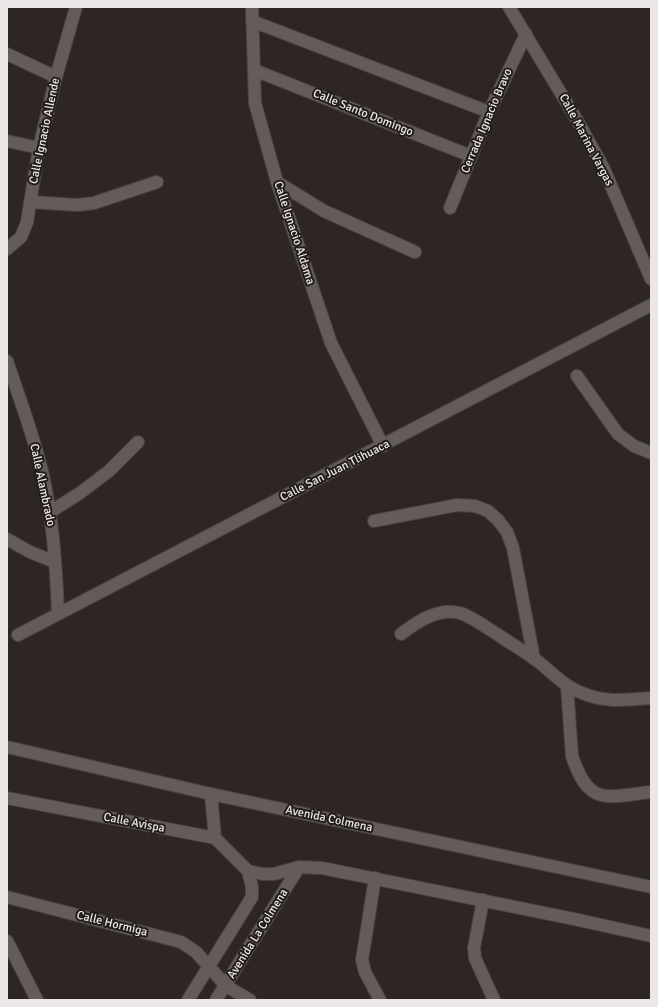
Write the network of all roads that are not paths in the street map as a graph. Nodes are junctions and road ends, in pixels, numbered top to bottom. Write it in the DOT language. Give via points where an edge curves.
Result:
graph roads {
  1 [pos="76,7"];
  2 [pos="252,7"];
  3 [pos="509,7"];
  4 [pos="252,21"];
  5 [pos="526,34"];
  6 [pos="7,54"];
  7 [pos="254,70"];
  8 [pos="56,77"];
  9 [pos="489,112"];
  10 [pos="7,142"];
  11 [pos="39,148"];
  12 [pos="471,156"];
  13 [pos="157,182"];
  14 [pos="277,182"];
  15 [pos="30,202"];
  16 [pos="450,208"];
  17 [pos="7,249"];
  18 [pos="415,252"];
  19 [pos="651,278"];
  20 [pos="651,305"];
  21 [pos="7,361"];
  22 [pos="577,376"];
  23 [pos="138,442"];
  24 [pos="383,446"];
  25 [pos="651,453"];
  26 [pos="50,512"];
  27 [pos="374,521"];
  28 [pos="7,539"];
  29 [pos="55,562"];
  30 [pos="58,613"];
  31 [pos="401,634"];
  32 [pos="18,635"];
  33 [pos="534,659"];
  34 [pos="567,686"];
  35 [pos="651,698"];
  36 [pos="7,747"];
  37 [pos="651,792"];
  38 [pos="211,794"];
  39 [pos="7,798"];
  40 [pos="215,838"];
  41 [pos="299,867"];
  42 [pos="248,871"];
  43 [pos="374,878"];
  44 [pos="651,887"];
  45 [pos="7,897"];
  46 [pos="483,900"];
  47 [pos="651,936"];
  48 [pos="7,940"];
  49 [pos="209,967"];
  50 [pos="226,986"];
  51 [pos="37,1000"];
  52 [pos="188,1000"];
  53 [pos="216,1000"];
  54 [pos="250,1000"];
  55 [pos="380,1000"];
  56 [pos="494,1000"];
  1 -- 8 [label="street, Calle Ignacio Allende"];
  2 -- 4 [label="street, Calle Ignacio Aldama"];
  3 -- 5 [label="street, Calle Marina Vargas"];
  4 -- 7 [label="street, Calle Ignacio Aldama"];
  4 -- 9 [label="street"];
  5 -- 9 [label="street, Cerrada Ignacio Bravo"];
  5 -- 19 [label="street, Calle Marina Vargas" via="578,120 604,169"];
  6 -- 8 [label="street"];
  7 -- 12 [label="street, Calle Santo Domingo"];
  7 -- 14 [label="street, Calle Ignacio Aldama" via="255,103"];
  8 -- 11 [label="street, Calle Ignacio Allende"];
  9 -- 12 [label="street, Cerrada Ignacio Bravo"];
  10 -- 11 [label="street"];
  11 -- 15 [label="street, Calle Ignacio Allende"];
  12 -- 16 [label="street, Cerrada Ignacio Bravo"];
  13 -- 15 [label="street" via="94,203 78,205"];
  14 -- 18 [label="street" via="324,211"];
  14 -- 24 [label="street, Calle Ignacio Aldama" via="331,342"];
  15 -- 17 [label="street, Calle Ignacio Allende" via="21,238"];
  20 -- 24 [label="street, Calle San Juan Tlihuaca"];
  21 -- 26 [label="street, Calle Alambrado" via="42,471"];
  22 -- 25 [label="street" via="618,434 634,446"];
  23 -- 26 [label="street" via="109,470"];
  24 -- 30 [label="street, Calle San Juan Tlihuaca"];
  26 -- 29 [label="street, Calle Alambrado"];
  27 -- 33 [label="street" via="457,505 475,506 488,511 507,532 513,548"];
  28 -- 29 [label="street"];
  29 -- 30 [label="street, Calle Alambrado"];
  30 -- 32 [label="street, Calle San Juan Tlihuaca"];
  31 -- 33 [label="street" via="432,615 458,612 470,617"];
  33 -- 34 [label="street"];
  34 -- 35 [label="street" via="581,693 612,701"];
  34 -- 37 [label="street" via="572,756 587,787 605,797"];
  36 -- 38 [label="street, Avenida Colmena"];
  38 -- 40 [label="street"];
  38 -- 44 [label="street, Avenida Colmena"];
  39 -- 40 [label="street, Calle Avispa"];
  40 -- 42 [label="street"];
  41 -- 42 [label="street" via="274,874"];
  41 -- 43 [label="street" via="322,868"];
  41 -- 50 [label="street, Avenida La Colmena"];
  42 -- 49 [label="street, Avenida La Colmena" via="252,897"];
  43 -- 46 [label="street"];
  43 -- 55 [label="street" via="362,960 365,972"];
  45 -- 49 [label="street, Calle Hormiga" via="180,942 196,952"];
  46 -- 47 [label="street"];
  46 -- 56 [label="street" via="474,958"];
  48 -- 51 [label="street"];
  49 -- 50 [label="street, Calle Hormiga"];
  49 -- 52 [label="street, Avenida La Colmena"];
  50 -- 53 [label="street, Avenida La Colmena"];
  50 -- 54 [label="street, Calle Hormiga"];
}
